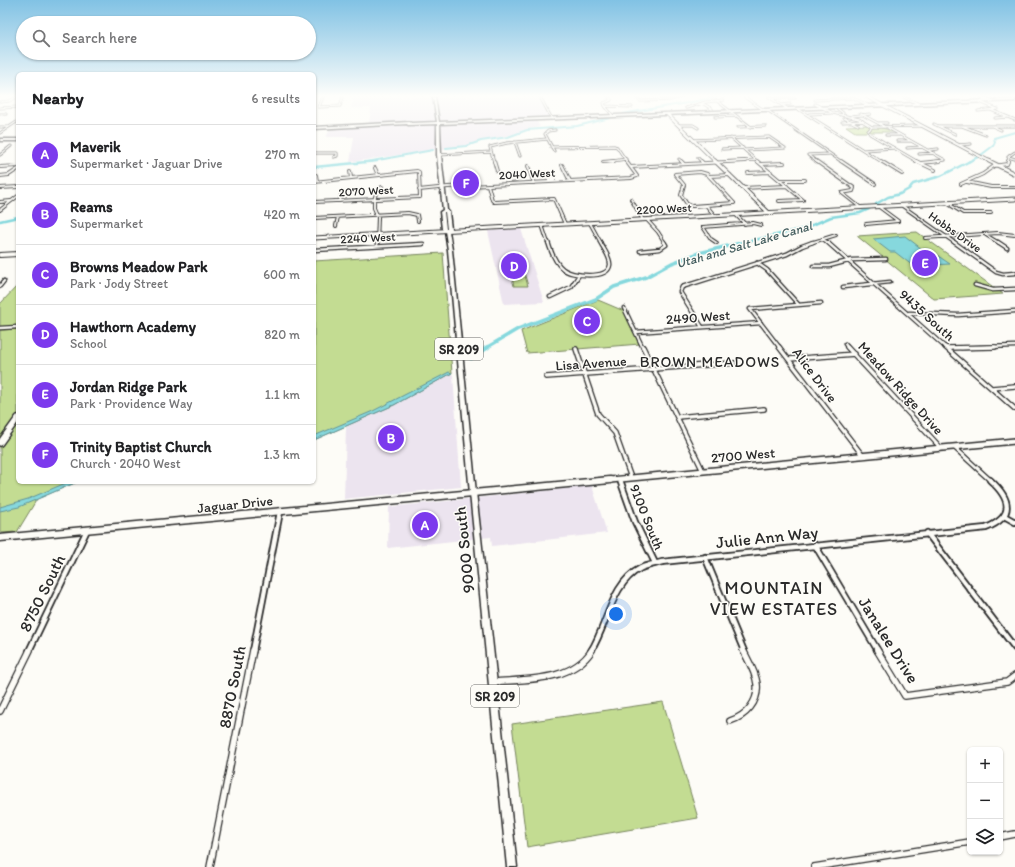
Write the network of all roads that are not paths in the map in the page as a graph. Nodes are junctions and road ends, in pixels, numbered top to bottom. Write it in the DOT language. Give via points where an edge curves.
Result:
graph roads {
  1 [pos="438,137"];
  2 [pos="690,137"];
  3 [pos="741,137"];
  4 [pos="771,137"];
  5 [pos="806,137"];
  6 [pos="843,137"];
  7 [pos="876,137"];
  8 [pos="906,137"];
  9 [pos="944,137"];
  10 [pos="730,138"];
  11 [pos="547,139"];
  12 [pos="0,140"];
  13 [pos="16,140"];
  14 [pos="693,140"];
  15 [pos="897,141"];
  16 [pos="912,141"];
  17 [pos="515,142"];
  18 [pos="971,144"];
  19 [pos="959,145"];
  20 [pos="11,146"];
  21 [pos="551,147"];
  22 [pos="923,147"];
  23 [pos="894,148"];
  24 [pos="908,148"];
  25 [pos="722,149"];
  26 [pos="744,149"];
  27 [pos="938,149"];
  28 [pos="0,150"];
  29 [pos="7,150"];
  30 [pos="863,150"];
  31 [pos="928,150"];
  32 [pos="554,151"];
  33 [pos="491,152"];
  34 [pos="1015,152"];
  35 [pos="316,153"];
  36 [pos="935,153"];
  37 [pos="830,154"];
  38 [pos="919,154"];
  39 [pos="0,155"];
  40 [pos="439,155"];
  41 [pos="520,156"];
  42 [pos="334,157"];
  43 [pos="1008,157"];
  44 [pos="698,158"];
  45 [pos="626,159"];
  46 [pos="679,159"];
  47 [pos="1015,159"];
  48 [pos="660,160"];
  49 [pos="756,160"];
  50 [pos="603,162"];
  51 [pos="716,162"];
  52 [pos="703,163"];
  53 [pos="784,163"];
  54 [pos="920,163"];
  55 [pos="684,164"];
  56 [pos="761,164"];
  57 [pos="562,165"];
  58 [pos="664,165"];
  59 [pos="528,166"];
  60 [pos="998,166"];
  61 [pos="0,167"];
  62 [pos="631,167"];
  63 [pos="16,168"];
  64 [pos="375,168"];
  65 [pos="16,170"];
  66 [pos="935,170"];
  67 [pos="350,171"];
  68 [pos="497,171"];
  69 [pos="771,172"];
  70 [pos="748,173"];
  71 [pos="902,174"];
  72 [pos="1015,174"];
  73 [pos="378,175"];
  74 [pos="730,175"];
  75 [pos="0,176"];
  76 [pos="709,176"];
  77 [pos="351,178"];
  78 [pos="780,180"];
  79 [pos="805,180"];
  80 [pos="316,181"];
  81 [pos="570,181"];
  82 [pos="967,182"];
  83 [pos="534,183"];
  84 [pos="875,184"];
  85 [pos="961,184"];
  86 [pos="488,185"];
  87 [pos="787,186"];
  88 [pos="16,187"];
  89 [pos="382,187"];
  90 [pos="1015,187"];
  91 [pos="0,188"];
  92 [pos="443,188"];
  93 [pos="743,188"];
  94 [pos="419,190"];
  95 [pos="342,192"];
  96 [pos="16,198"];
  97 [pos="375,199"];
  98 [pos="631,199"];
  99 [pos="1015,199"];
  100 [pos="12,201"];
  101 [pos="340,201"];
  102 [pos="0,202"];
  103 [pos="316,202"];
  104 [pos="780,202"];
  105 [pos="947,203"];
  106 [pos="706,205"];
  107 [pos="900,205"];
  108 [pos="879,207"];
  109 [pos="861,208"];
  110 [pos="0,210"];
  111 [pos="769,213"];
  112 [pos="991,213"];
  113 [pos="377,215"];
  114 [pos="736,215"];
  115 [pos="715,216"];
  116 [pos="338,217"];
  117 [pos="316,218"];
  118 [pos="645,220"];
  119 [pos="418,221"];
  120 [pos="590,223"];
  121 [pos="565,224"];
  122 [pos="744,224"];
  123 [pos="760,224"];
  124 [pos="866,224"];
  125 [pos="542,225"];
  126 [pos="732,225"];
  127 [pos="336,226"];
  128 [pos="735,228"];
  129 [pos="446,231"];
  130 [pos="377,234"];
  131 [pos="985,234"];
  132 [pos="836,235"];
  133 [pos="1015,235"];
  134 [pos="946,237"];
  135 [pos="316,238"];
  136 [pos="925,238"];
  137 [pos="822,239"];
  138 [pos="717,243"];
  139 [pos="423,244"];
  140 [pos="377,246"];
  141 [pos="1007,248"];
  142 [pos="316,250"];
  143 [pos="640,251"];
  144 [pos="16,254"];
  145 [pos="0,256"];
  146 [pos="886,259"];
  147 [pos="849,260"];
  148 [pos="758,263"];
  149 [pos="813,266"];
  150 [pos="1015,273"];
  151 [pos="579,275"];
  152 [pos="0,282"];
  153 [pos="890,282"];
  154 [pos="875,284"];
  155 [pos="975,285"];
  156 [pos="0,286"];
  157 [pos="843,288"];
  158 [pos="1015,289"];
  159 [pos="550,297"];
  160 [pos="820,303"];
  161 [pos="798,304"];
  162 [pos="624,308"];
  163 [pos="1015,311"];
  164 [pos="909,314"];
  165 [pos="761,323"];
  166 [pos="16,327"];
  167 [pos="702,327"];
  168 [pos="0,328"];
  169 [pos="636,332"];
  170 [pos="845,344"];
  171 [pos="1015,346"];
  172 [pos="947,348"];
  173 [pos="576,349"];
  174 [pos="855,354"];
  175 [pos="789,359"];
  176 [pos="734,363"];
  177 [pos="654,369"];
  178 [pos="584,374"];
  179 [pos="546,377"];
  180 [pos="1015,386"];
  181 [pos="992,388"];
  182 [pos="1015,409"];
  183 [pos="764,410"];
  184 [pos="677,417"];
  185 [pos="16,421"];
  186 [pos="1015,441"];
  187 [pos="0,443"];
  188 [pos="954,447"];
  189 [pos="941,448"];
  190 [pos="863,456"];
  191 [pos="703,471"];
  192 [pos="631,478"];
  193 [pos="620,479"];
  194 [pos="473,493"];
  195 [pos="280,512"];
  196 [pos="1006,517"];
  197 [pos="1015,522"];
  198 [pos="87,530"];
  199 [pos="927,533"];
  200 [pos="0,538"];
  201 [pos="815,545"];
  202 [pos="705,557"];
  203 [pos="655,563"];
  204 [pos="1015,648"];
  205 [pos="1015,676"];
  206 [pos="493,682"];
  207 [pos="0,711"];
  208 [pos="730,721"];
  209 [pos="1015,834"];
  210 [pos="1003,836"];
  211 [pos="967,843"];
  212 [pos="850,864"];
  213 [pos="210,867"];
  214 [pos="512,867"];
  215 [pos="814,867"];
  1 -- 40 [label="main road, 9000 South / SR 209"];
  2 -- 14 [label="street"];
  3 -- 10 [label="street"];
  4 -- 26 [label="street" via="784,148"];
  5 -- 37 [label="street"];
  6 -- 30 [label="street"];
  7 -- 23 [label="street"];
  8 -- 16 [label="street"];
  9 -- 19 [label="street"];
  10 -- 14 [label="street"];
  10 -- 26 [label="street"];
  11 -- 17 [label="street"];
  11 -- 21 [label="street"];
  12 -- 13 [label="main road"];
  14 -- 51 [label="street"];
  15 -- 16 [label="street"];
  16 -- 22 [label="street"];
  17 -- 33 [label="street" via="490,148"];
  17 -- 41 [label="street"];
  18 -- 19 [label="street"];
  19 -- 60 [label="street"];
  20 -- 29 [label="street"];
  21 -- 32 [label="street"];
  21 -- 45 [label="street" via="614,146"];
  22 -- 24 [label="street"];
  22 -- 31 [label="street"];
  23 -- 30 [label="street"];
  23 -- 54 [label="street"];
  25 -- 26 [label="street"];
  26 -- 49 [label="street"];
  27 -- 31 [label="street"];
  28 -- 29 [label="street"];
  29 -- 39 [label="street"];
  30 -- 71 [label="street"];
  31 -- 36 [label="street"];
  33 -- 40 [label="street"];
  33 -- 68 [label="street"];
  34 -- 43 [label="street"];
  35 -- 42 [label="street" via="336,152 337,156"];
  36 -- 38 [label="street"];
  36 -- 54 [label="street" via="945,160"];
  37 -- 84 [label="street"];
  37 -- 109 [label="street" via="808,156 854,188 842,193"];
  40 -- 92 [label="main road, 9000 South / SR 209"];
  43 -- 47 [label="street"];
  43 -- 60 [label="street" via="1008,163"];
  44 -- 52 [label="street"];
  45 -- 50 [label="street"];
  45 -- 62 [label="street"];
  46 -- 55 [label="street"];
  48 -- 58 [label="street"];
  49 -- 51 [label="street"];
  49 -- 56 [label="street"];
  51 -- 52 [label="street"];
  51 -- 74 [label="street"];
  52 -- 55 [label="street"];
  53 -- 56 [label="street"];
  54 -- 66 [label="street"];
  55 -- 58 [label="street"];
  56 -- 69 [label="street"];
  57 -- 81 [label="street"];
  58 -- 62 [label="street"];
  59 -- 83 [label="street"];
  60 -- 72 [label="street"];
  60 -- 82 [label="street" via="993,166 991,170"];
  61 -- 63 [label="street"];
  62 -- 81 [label="street, 2040 West" via="637,175 635,177"];
  64 -- 73 [label="street"];
  65 -- 75 [label="street" via="9,176"];
  67 -- 77 [label="street"];
  69 -- 70 [label="street"];
  69 -- 78 [label="street"];
  73 -- 77 [label="street"];
  73 -- 94 [label="street" via="417,171"];
  74 -- 76 [label="street"];
  74 -- 93 [label="street"];
  76 -- 106 [label="street" via="734,202"];
  76 -- 106 [label="street" via="705,172 675,174 684,187 681,193 687,204"];
  77 -- 80 [label="street"];
  78 -- 79 [label="street"];
  78 -- 87 [label="street"];
  81 -- 83 [label="street, 2040 West"];
  82 -- 85 [label="street"];
  82 -- 90 [label="street" via="991,187"];
  83 -- 86 [label="street, 2040 West"];
  86 -- 92 [label="street, 2040 West"];
  86 -- 121 [label="street" via="494,202 554,199"];
  87 -- 93 [label="street"];
  87 -- 104 [label="street" via="802,200"];
  88 -- 91 [label="street"];
  89 -- 97 [label="street" via="376,193"];
  92 -- 94 [label="street, 2040 West"];
  92 -- 129 [label="main road, 9000 South / SR 209" via="449,229"];
  93 -- 111 [label="street"];
  94 -- 97 [label="street, 2070 West" via="420,197"];
  95 -- 101 [label="street"];
  96 -- 100 [label="street"];
  97 -- 101 [label="street, 2070 West"];
  97 -- 113 [label="street" via="374,208"];
  98 -- 118 [label="street"];
  99 -- 105 [label="street, 2200 West"];
  100 -- 102 [label="street"];
  100 -- 110 [label="street"];
  101 -- 103 [label="street, 2070 West"];
  105 -- 107 [label="street, 2200 West"];
  105 -- 112 [label="street" via="963,213"];
  106 -- 115 [label="street"];
  107 -- 108 [label="street, 2200 West"];
  107 -- 134 [label="street, Hobbs Drive"];
  108 -- 109 [label="street, 2200 West"];
  108 -- 124 [label="street" via="898,221"];
  109 -- 111 [label="street, 2200 West"];
  111 -- 114 [label="street, 2200 West"];
  113 -- 116 [label="street"];
  113 -- 119 [label="street" via="411,213 417,215"];
  113 -- 130 [label="street"];
  114 -- 115 [label="street, 2200 West"];
  114 -- 122 [label="street"];
  115 -- 118 [label="street, 2200 West"];
  116 -- 117 [label="street"];
  116 -- 127 [label="street"];
  118 -- 120 [label="street, 2200 West"];
  118 -- 143 [label="street" via="658,232 666,245 660,249"];
  120 -- 121 [label="street, 2200 West"];
  120 -- 151 [label="street" via="610,265 600,274"];
  121 -- 125 [label="street, 2200 West"];
  122 -- 123 [label="street"];
  122 -- 126 [label="street"];
  125 -- 129 [label="street, 2200 West"];
  125 -- 151 [label="street" via="558,266 565,272"];
  126 -- 128 [label="street"];
  126 -- 138 [label="street" via="703,227"];
  129 -- 130 [label="street, 2200 West"];
  129 -- 194 [label="main road, 9000 South / SR 209"];
  130 -- 135 [label="street, 2200 West"];
  130 -- 140 [label="street"];
  131 -- 133 [label="street"];
  131 -- 134 [label="street"];
  131 -- 141 [label="street"];
  132 -- 137 [label="street"];
  134 -- 136 [label="street"];
  134 -- 150 [label="street, Hobbs Drive" via="1000,274"];
  137 -- 147 [label="street, 9435 South"];
  137 -- 148 [label="street"];
  139 -- 140 [label="street, 2240 West"];
  140 -- 142 [label="street, 2240 West"];
  144 -- 145 [label="street"];
  146 -- 147 [label="street"];
  147 -- 149 [label="street" via="829,266"];
  147 -- 154 [label="street, 9435 South"];
  148 -- 161 [label="street" via="770,272"];
  148 -- 167 [label="street" via="680,289 680,293"];
  151 -- 159 [label="street" via="571,288"];
  152 -- 156 [label="street" via="4,281"];
  153 -- 154 [label="street"];
  154 -- 157 [label="street"];
  154 -- 164 [label="street, 9435 South"];
  155 -- 158 [label="street" via="993,290"];
  160 -- 161 [label="street"];
  161 -- 165 [label="street, Alice Drive" via="750,308"];
  162 -- 169 [label="street"];
  163 -- 164 [label="street" via="958,315"];
  164 -- 172 [label="street, 9435 South"];
  165 -- 167 [label="street, 2490 West"];
  165 -- 175 [label="street, Alice Drive"];
  166 -- 168 [label="street"];
  167 -- 169 [label="street, 2490 West"];
  169 -- 177 [label="street"];
  170 -- 174 [label="street, Meadow Ridge Drive"];
  171 -- 172 [label="street"];
  172 -- 181 [label="street, 9435 South"];
  173 -- 178 [label="street"];
  174 -- 175 [label="street"];
  174 -- 189 [label="street, Meadow Ridge Drive"];
  175 -- 190 [label="street, Alice Drive"];
  176 -- 177 [label="street, Lisa Avenue"];
  177 -- 178 [label="street, Lisa Avenue"];
  177 -- 184 [label="street"];
  178 -- 179 [label="street, Lisa Avenue"];
  178 -- 192 [label="street" via="598,414 615,433"];
  180 -- 181 [label="street"];
  181 -- 182 [label="street, 9435 South"];
  183 -- 184 [label="street"];
  184 -- 191 [label="street"];
  185 -- 187 [label="street"];
  186 -- 188 [label="street, 2700 West"];
  188 -- 189 [label="street, 2700 West"];
  188 -- 196 [label="street" via="1003,492 1009,509"];
  189 -- 190 [label="street, 2700 West"];
  190 -- 191 [label="street, 2700 West"];
  191 -- 192 [label="street, 2700 West"];
  192 -- 193 [label="street, 2700 West"];
  193 -- 194 [label="street, 2700 West"];
  193 -- 203 [label="street, 9100 South" via="635,522"];
  194 -- 195 [label="street, Jaguar Drive"];
  194 -- 206 [label="main road, 9000 South / SR 209"];
  195 -- 198 [label="street, Jaguar Drive"];
  195 -- 213 [label="street, 8870 South"];
  196 -- 197 [label="street"];
  196 -- 199 [label="street, Julie Ann Way" via="999,522 971,530"];
  198 -- 200 [label="street, Jaguar Drive"];
  198 -- 207 [label="street, 8750 South"];
  199 -- 201 [label="street, Julie Ann Way"];
  199 -- 204 [label="street"];
  201 -- 202 [label="street, Julie Ann Way"];
  201 -- 205 [label="street, Janalee Drive" via="905,696 1007,682"];
  202 -- 203 [label="street, Julie Ann Way"];
  202 -- 208 [label="street" via="757,683 756,698 751,706 742,717"];
  203 -- 206 [label="street, Julie Ann Way" via="637,570 620,585 592,651 575,667 562,673"];
  206 -- 214 [label="main road, 9000 South / SR 209"];
  209 -- 210 [label="street"];
  211 -- 212 [label="street"];
  212 -- 215 [label="street"];
}
